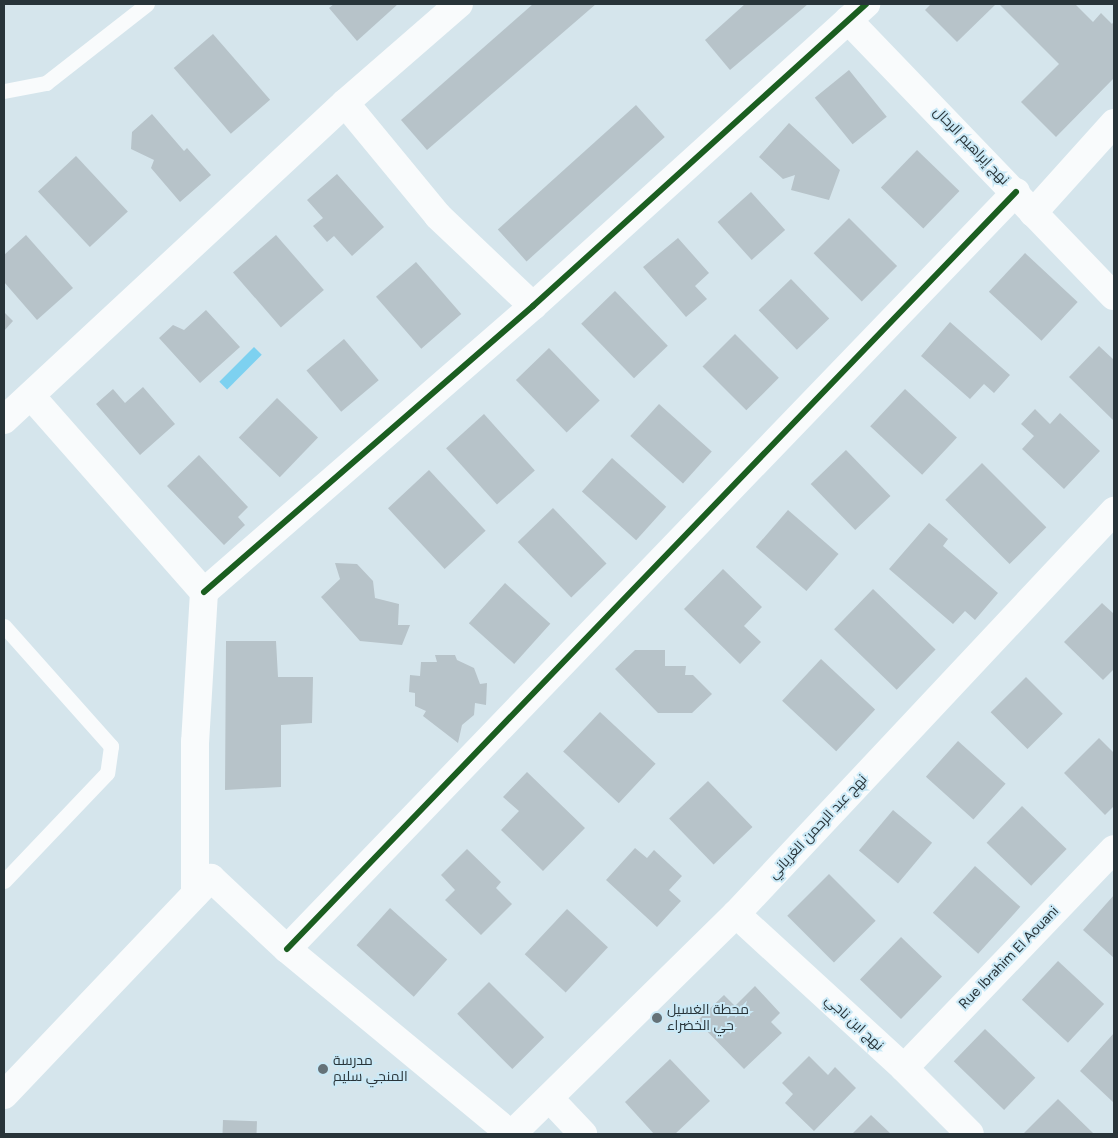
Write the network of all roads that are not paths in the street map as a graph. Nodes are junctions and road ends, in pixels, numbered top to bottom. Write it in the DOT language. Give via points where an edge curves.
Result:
graph roads {
  1 [pos="147,4"];
  2 [pos="459,4"];
  3 [pos="857,12"];
  4 [pos="4,92"];
  5 [pos="345,103"];
  6 [pos="1114,123"];
  7 [pos="1016,192"];
  8 [pos="1033,213"];
  9 [pos="1114,296"];
  10 [pos="533,306"];
  11 [pos="31,396"];
  12 [pos="4,420"];
  13 [pos="1114,511"];
  14 [pos="204,592"];
  15 [pos="4,626"];
  16 [pos="1114,849"];
  17 [pos="4,882"];
  18 [pos="195,894"];
  19 [pos="736,914"];
  20 [pos="287,949"];
  21 [pos="904,1068"];
  22 [pos="4,1094"];
  23 [pos="550,1100"];
  24 [pos="512,1134"];
  25 [pos="583,1134"];
  26 [pos="970,1134"];
  1 -- 4 [label="lane" via="46,83"];
  2 -- 5 [label="street"];
  3 -- 7 [label="street, نهج إبراهيم الرحال"];
  3 -- 10 [label="street"];
  5 -- 10 [label="street" via="438,216"];
  5 -- 11 [label="street"];
  6 -- 8 [label="street"];
  7 -- 8 [label="street, نهج إبراهيم الرحال"];
  7 -- 20 [label="street"];
  8 -- 9 [label="street, نهج إبراهيم الرحال"];
  10 -- 14 [label="street"];
  11 -- 12 [label="street"];
  11 -- 14 [label="street"];
  13 -- 19 [label="street, نهج عبد الرحمن الغرياني"];
  14 -- 18 [label="street" via="195,742"];
  15 -- 17 [label="lane" via="111,746 107,773"];
  16 -- 21 [label="street, Rue Ibrahim El Aouani"];
  18 -- 20 [label="street" via="211,878"];
  18 -- 22 [label="street"];
  19 -- 21 [label="street, نهج ابن ناجي"];
  19 -- 23 [label="street, نهج عبد الرحمن الغرياني"];
  20 -- 24 [label="street"];
  21 -- 26 [label="street, نهج ابن ناجي"];
  23 -- 24 [label="street, نهج عبد الرحمن الغرياني"];
  23 -- 25 [label="street"];
}
